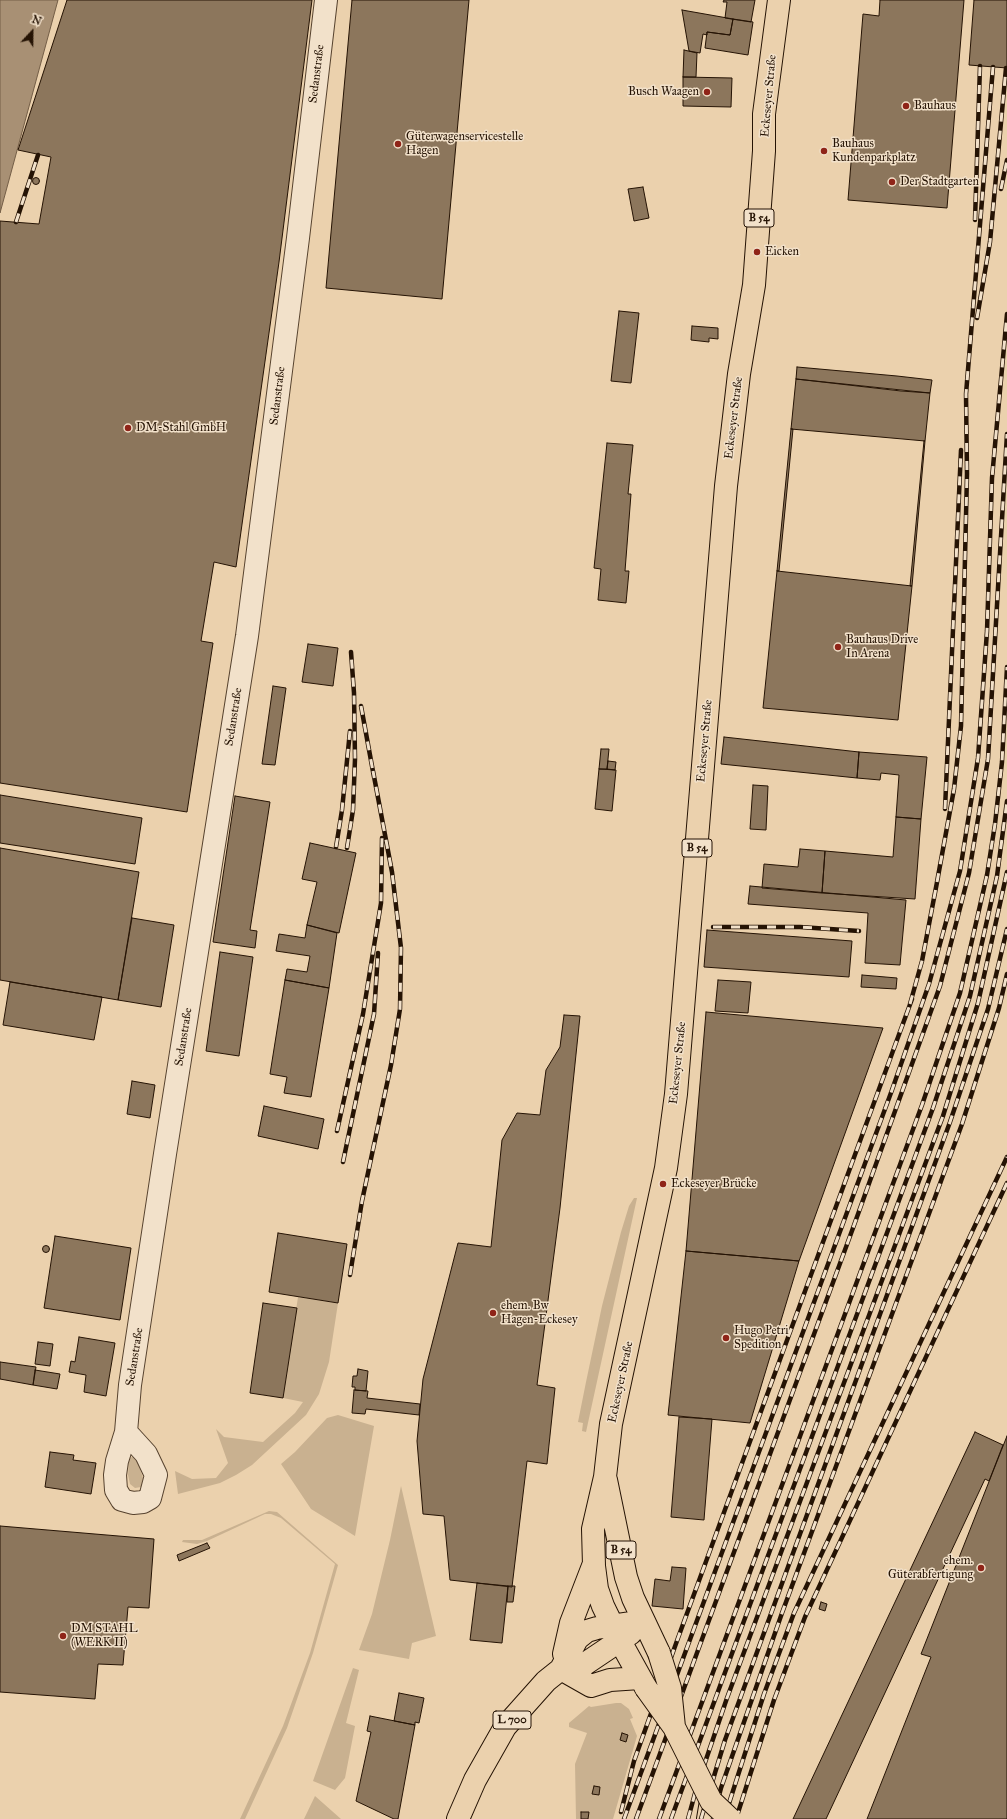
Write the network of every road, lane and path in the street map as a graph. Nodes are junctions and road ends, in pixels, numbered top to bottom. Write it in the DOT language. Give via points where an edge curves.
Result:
graph roads {
  1 [pos="326,0"];
  2 [pos="779,0"];
  3 [pos="126,1432"];
  4 [pos="605,1477"];
  5 [pos="594,1566"];
  6 [pos="643,1621"];
  7 [pos="617,1633"];
  8 [pos="561,1669"];
  9 [pos="643,1683"];
  10 [pos="674,1727"];
  11 [pos="709,1810"];
  12 [pos="458,1819"];
  13 [pos="730,1819"];
  1 -- 3 [label="street, Sedanstraße" via="248,631 130,1385"];
  2 -- 4 [label="main road, Eckeseyer Straße / B 54" via="764,114 764,151 754,285 736,396 726,486 676,1094 666,1168 611,1424"];
  4 -- 5 [label="main road, Eckeseyer Straße / B 54" via="593,1529"];
  4 -- 6 [label="main road, Eckeseyer Straße / B 54" via="626,1577"];
  5 -- 7 [label="main road, Eckeseyer Straße / B 54" via="597,1589"];
  5 -- 8 [label="main road" via="571,1623"];
  6 -- 7 [label="main road, L 700"];
  6 -- 10 [label="main road, Eckeseyer Straße / B 54, bridge" via="660,1653 670,1688"];
  7 -- 8 [label="main road, L 700" via="587,1631 577,1639"];
  7 -- 9 [label="main road, Eckeseyer Straße / B 54"];
  8 -- 9 [label="main road" via="591,1686 610,1680"];
  8 -- 12 [label="main road, L 700" via="546,1681 505,1728 475,1780"];
  9 -- 10 [label="main road, Eckeseyer Straße / B 54, bridge"];
  10 -- 11 [label="main road, Eckeseyer Straße / B 54, bridge"];
  11 -- 13 [label="main road, B 54, bridge"];
}
